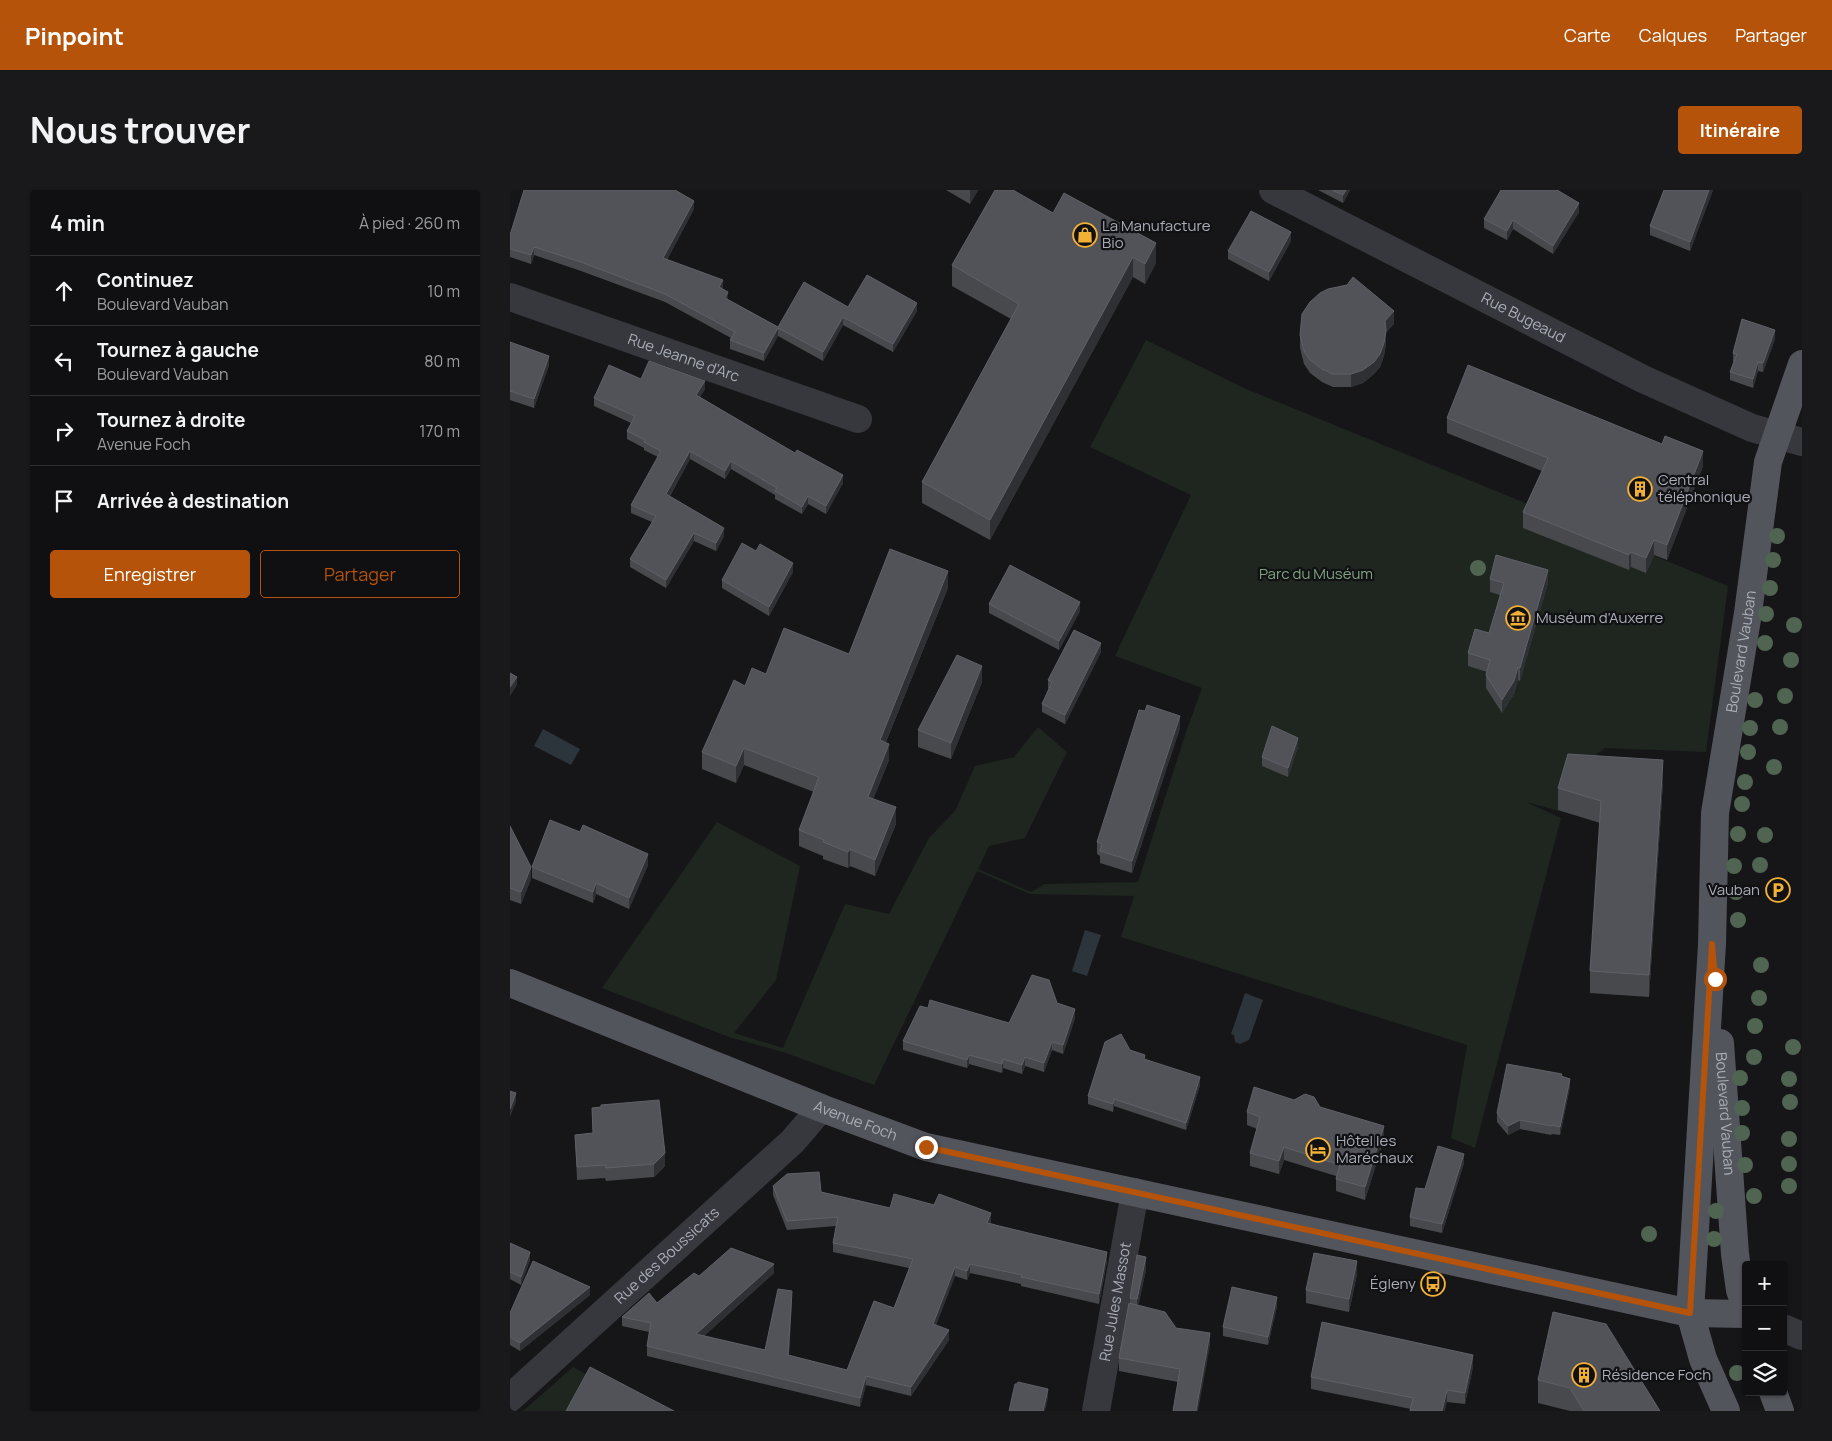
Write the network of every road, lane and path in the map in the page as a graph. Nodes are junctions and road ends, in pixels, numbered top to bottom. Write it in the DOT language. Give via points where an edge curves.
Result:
graph roads {
  1 [pos="1273,190"];
  2 [pos="510,297"];
  3 [pos="1802,364"];
  4 [pos="858,419"];
  5 [pos="1790,439"];
  6 [pos="1712,944"];
  7 [pos="510,983"];
  8 [pos="822,1108"];
  9 [pos="1135,1192"];
  10 [pos="1746,1306"];
  11 [pos="1690,1313"];
  12 [pos="1742,1314"];
  13 [pos="1787,1330"];
  14 [pos="1802,1336"];
  15 [pos="1774,1396"];
  16 [pos="510,1398"];
  17 [pos="1096,1410"];
  18 [pos="1726,1411"];
  19 [pos="1780,1411"];
  1 -- 5 [label="street, Rue Bugeaud" via="1644,379 1752,428"];
  2 -- 4 [label="street, Rue Jeanne d'Arc"];
  3 -- 5 [label="main road, Boulevard Vauban"];
  5 -- 6 [label="main road, Boulevard Vauban" via="1768,462 1748,612 1715,813"];
  6 -- 10 [label="main road, Boulevard Vauban" via="1735,1254"];
  6 -- 11 [label="main road, Boulevard Vauban"];
  7 -- 8 [label="main road, Avenue Foch"];
  8 -- 9 [label="main road, Avenue Foch" via="926,1147"];
  8 -- 16 [label="street, Rue des Boussicats" via="793,1141"];
  9 -- 11 [label="main road, Avenue Foch"];
  9 -- 17 [label="street, Rue Jules Massot"];
  11 -- 12 [label="main road, Avenue Foch"];
  11 -- 18 [label="main road, Boulevard Vauban" via="1703,1359"];
  13 -- 14 [label="street"];
  15 -- 19 [label="main road"];
}
